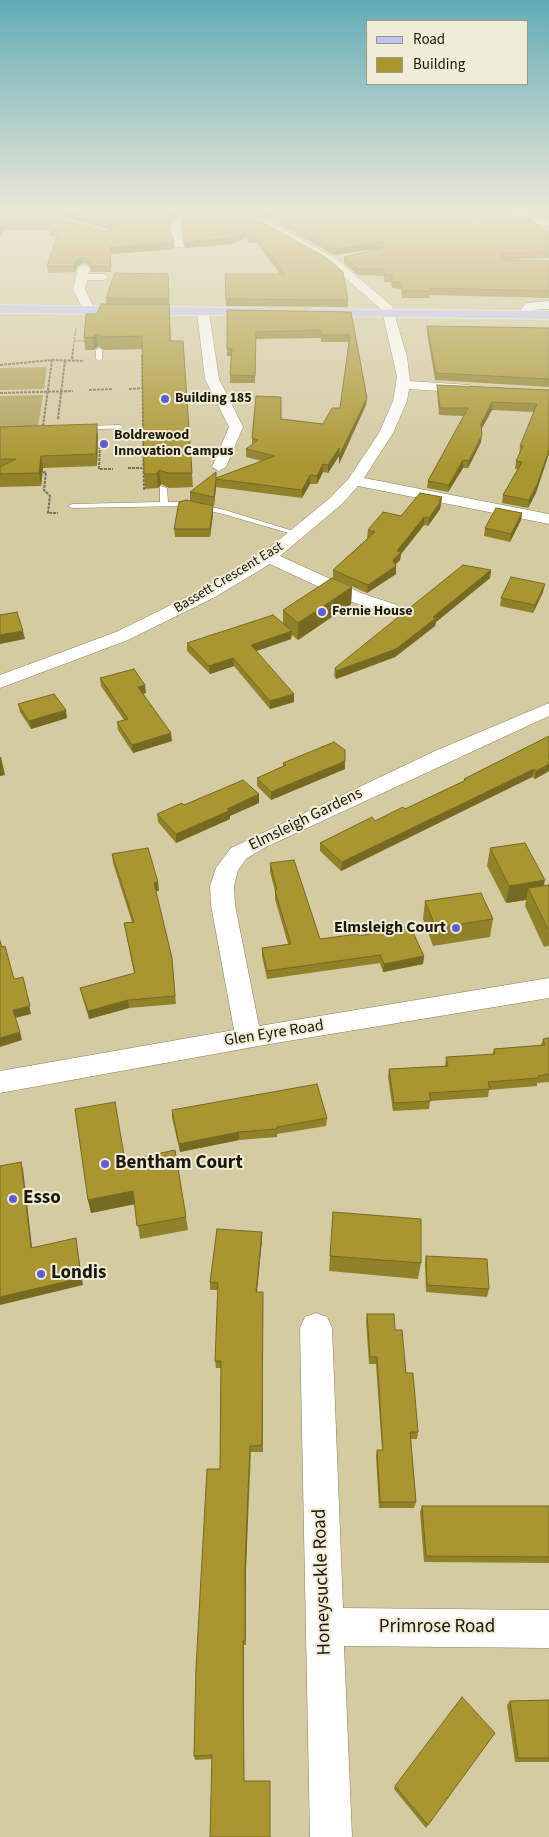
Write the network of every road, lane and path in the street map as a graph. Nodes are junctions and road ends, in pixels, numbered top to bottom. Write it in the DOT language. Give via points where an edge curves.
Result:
graph roads {
  1 [pos="374,297"];
  2 [pos="82,298"];
  3 [pos="549,305"];
  4 [pos="0,309"];
  5 [pos="62,310"];
  6 [pos="89,310"];
  7 [pos="204,312"];
  8 [pos="281,312"];
  9 [pos="301,312"];
  10 [pos="389,313"];
  11 [pos="529,315"];
  12 [pos="549,315"];
  13 [pos="76,328"];
  14 [pos="75,341"];
  15 [pos="86,341"];
  16 [pos="99,350"];
  17 [pos="142,355"];
  18 [pos="72,359"];
  19 [pos="99,359"];
  20 [pos="52,360"];
  21 [pos="65,360"];
  22 [pos="86,362"];
  23 [pos="0,365"];
  24 [pos="404,385"];
  25 [pos="142,388"];
  26 [pos="113,389"];
  27 [pos="129,389"];
  28 [pos="483,389"];
  29 [pos="89,390"];
  30 [pos="61,391"];
  31 [pos="73,391"];
  32 [pos="48,392"];
  33 [pos="0,393"];
  34 [pos="58,420"];
  35 [pos="43,426"];
  36 [pos="120,427"];
  37 [pos="77,428"];
  38 [pos="136,435"];
  39 [pos="142,435"];
  40 [pos="101,436"];
  41 [pos="219,466"];
  42 [pos="128,468"];
  43 [pos="142,468"];
  44 [pos="113,469"];
  45 [pos="37,473"];
  46 [pos="355,481"];
  47 [pos="163,488"];
  48 [pos="150,490"];
  49 [pos="164,503"];
  50 [pos="72,506"];
  51 [pos="63,512"];
  52 [pos="549,519"];
  53 [pos="299,534"];
  54 [pos="269,557"];
  55 [pos="406,597"];
  56 [pos="0,682"];
  57 [pos="549,709"];
  58 [pos="549,988"];
  59 [pos="249,1038"];
  60 [pos="0,1082"];
  61 [pos="316,1328"];
  62 [pos="324,1627"];
  63 [pos="549,1629"];
  64 [pos="331,1837"];
  1 -- 10 [label="street"];
  2 -- 5 [label="street"];
  2 -- 6 [label="street"];
  3 -- 11 [label="street" via="530,306"];
  4 -- 5 [label="main road"];
  5 -- 6 [label="main road"];
  6 -- 7 [label="main road"];
  7 -- 8 [label="main road"];
  7 -- 41 [label="street" via="212,379 236,427"];
  9 -- 10 [label="main road"];
  10 -- 11 [label="main road"];
  10 -- 24 [label="street, Bassett Crescent East" via="403,366"];
  11 -- 12 [label="main road"];
  13 -- 14 [label="path"];
  14 -- 15 [label="path"];
  14 -- 18 [label="path"];
  16 -- 19 [label="lane"];
  17 -- 25 [label="path"];
  18 -- 21 [label="path"];
  18 -- 22 [label="path"];
  20 -- 21 [label="path"];
  20 -- 23 [label="path"];
  20 -- 32 [label="path"];
  21 -- 30 [label="path"];
  24 -- 28 [label="street"];
  24 -- 46 [label="street, Bassett Crescent East" via="386,433"];
  25 -- 27 [label="path"];
  25 -- 39 [label="path"];
  26 -- 29 [label="path"];
  30 -- 31 [label="path"];
  30 -- 32 [label="path"];
  30 -- 34 [label="path"];
  32 -- 33 [label="path"];
  32 -- 35 [label="path"];
  36 -- 37 [label="lane"];
  38 -- 39 [label="path"];
  39 -- 43 [label="path"];
  40 -- 44 [label="path" via="99,469"];
  42 -- 43 [label="path"];
  43 -- 48 [label="path" via="143,490"];
  45 -- 51 [label="path" via="46,472 43,480 44,490 50,496 48,513"];
  46 -- 52 [label="street"];
  46 -- 53 [label="street, Bassett Crescent East"];
  47 -- 49 [label="lane"];
  49 -- 50 [label="lane"];
  49 -- 53 [label="lane" via="214,509"];
  53 -- 54 [label="street, Bassett Crescent East"];
  54 -- 55 [label="street" via="386,613"];
  54 -- 56 [label="street, Bassett Crescent East" via="149,624"];
  57 -- 59 [label="street, Elmsleigh Gardens" via="239,853 227,868 222,886 223,905"];
  58 -- 59 [label="street, Glen Eyre Road"];
  59 -- 60 [label="street, Glen Eyre Road"];
  61 -- 62 [label="street, Honeysuckle Road"];
  62 -- 63 [label="street, Primrose Road"];
  62 -- 64 [label="street, Honeysuckle Road"];
}
